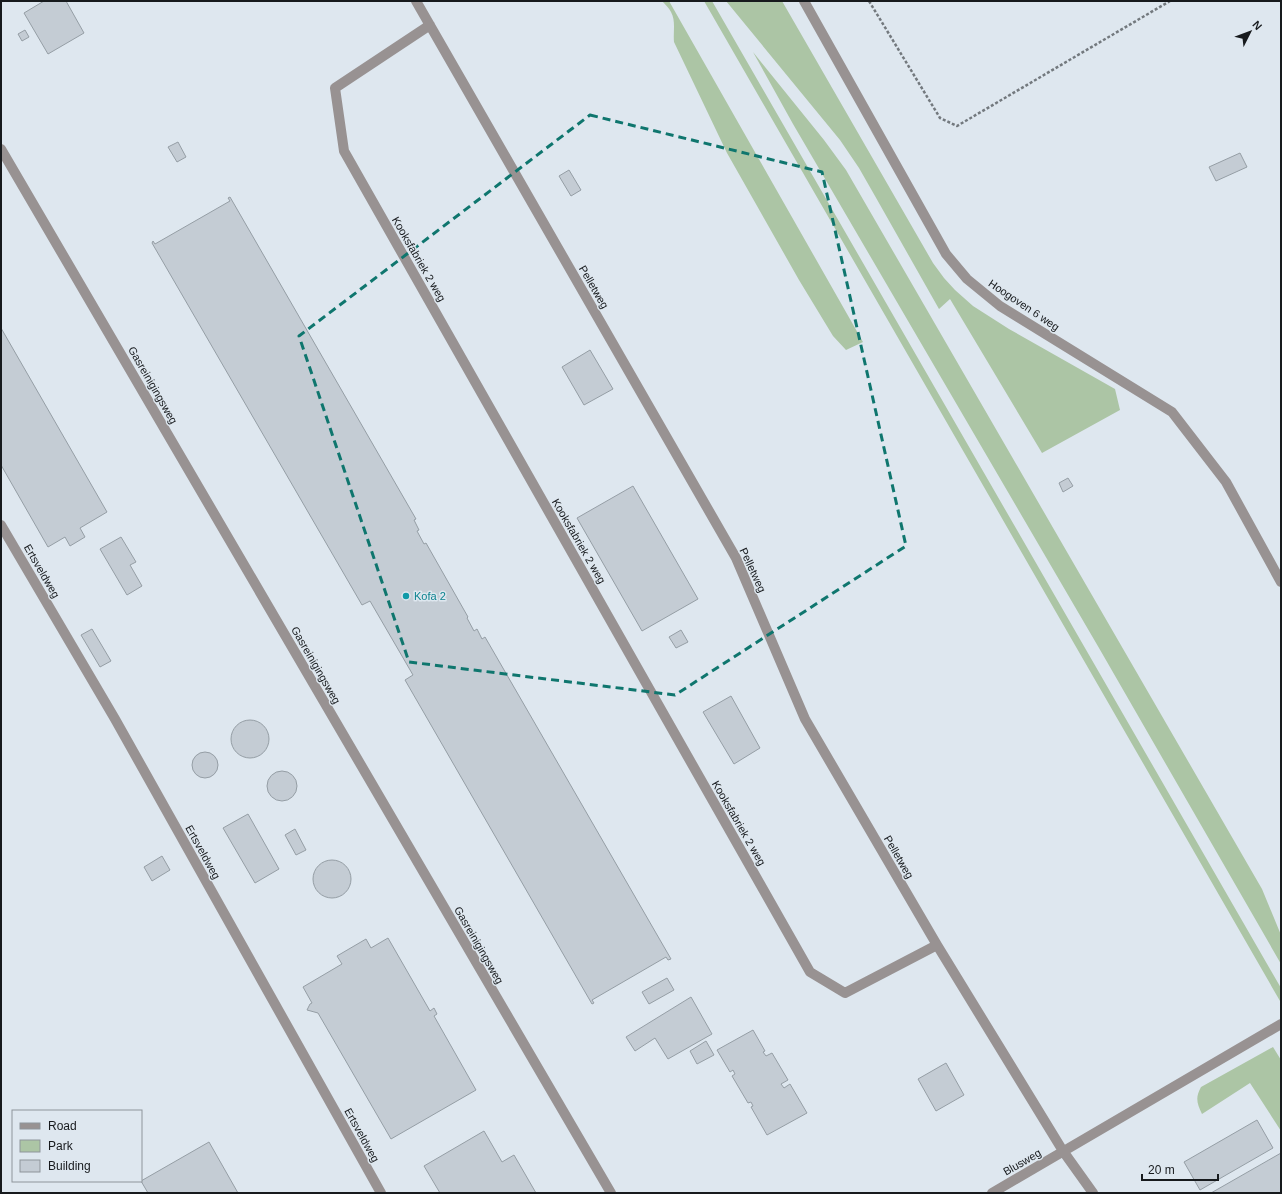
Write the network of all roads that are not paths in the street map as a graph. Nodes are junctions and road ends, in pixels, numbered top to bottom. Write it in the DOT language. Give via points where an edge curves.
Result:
graph roads {
  1 [pos="416,1"];
  2 [pos="804,1"];
  3 [pos="430,25"];
  4 [pos="1,149"];
  5 [pos="1,525"];
  6 [pos="1281,582"];
  7 [pos="937,945"];
  8 [pos="1281,1024"];
  9 [pos="1063,1152"];
  10 [pos="381,1193"];
  11 [pos="611,1193"];
  12 [pos="992,1193"];
  13 [pos="1093,1193"];
  1 -- 3 [label="lane, Pelletweg"];
  2 -- 6 [label="lane, Hoogoven 6 weg" via="946,254 967,279 1000,306 1172,412 1226,482"];
  3 -- 7 [label="lane, Pelletweg" via="736,558 805,719"];
  3 -- 7 [label="lane, Kooksfabriek 2 weg" via="335,88 344,151 810,972 845,994"];
  4 -- 11 [label="lane, Gasreinigingsweg"];
  5 -- 10 [label="lane, Ertsveldweg" via="118,726"];
  7 -- 9 [label="lane, Pelletweg"];
  8 -- 9 [label="lane, Blusweg"];
  9 -- 12 [label="lane, Blusweg"];
  9 -- 13 [label="lane, Pelletweg"];
}
